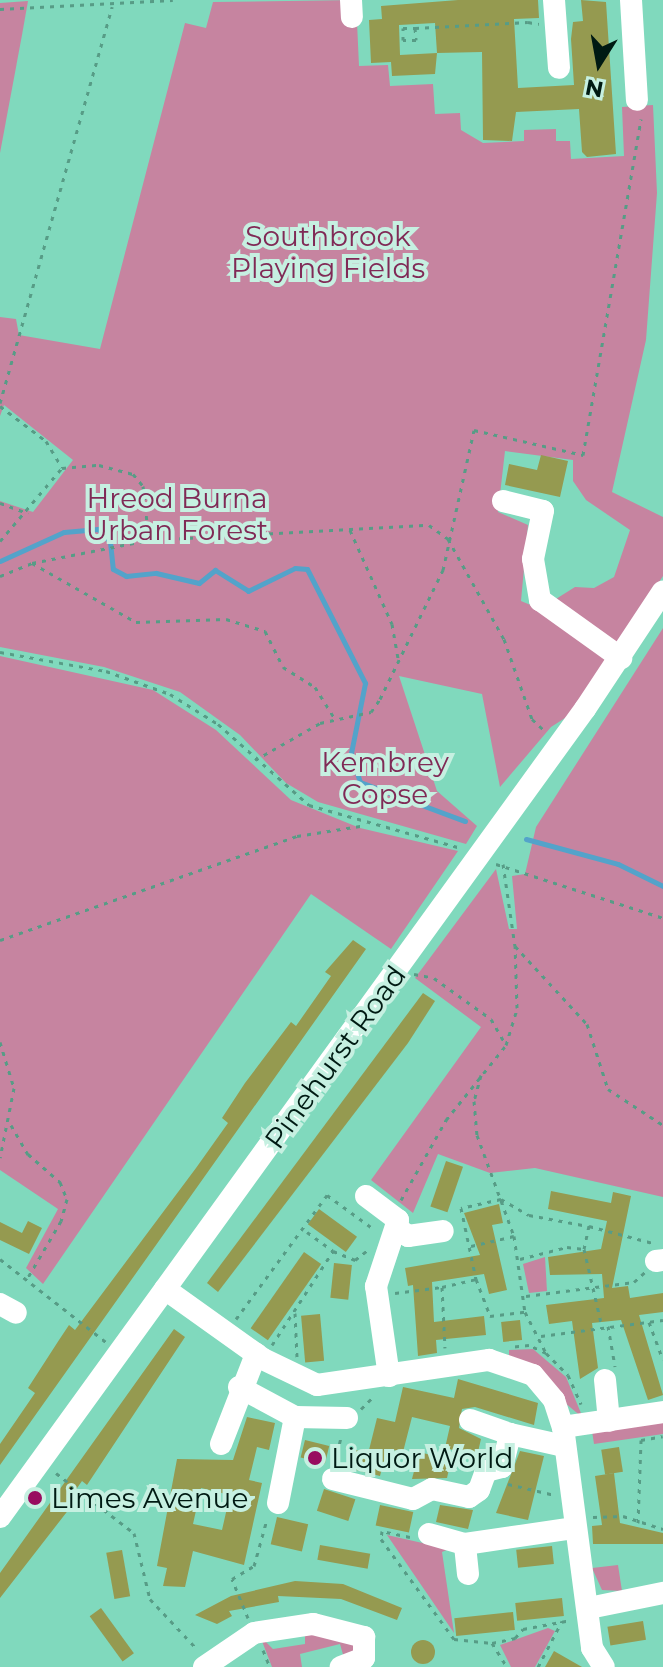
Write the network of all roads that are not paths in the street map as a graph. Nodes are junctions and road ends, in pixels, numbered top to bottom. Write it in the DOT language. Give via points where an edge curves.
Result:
graph roads {
  1 [pos="554,0"];
  2 [pos="631,0"];
  3 [pos="554,57"];
  4 [pos="637,100"];
  5 [pos="503,501"];
  6 [pos="663,591"];
  7 [pos="621,658"];
  8 [pos="366,1196"];
  9 [pos="397,1223"];
  10 [pos="443,1231"];
  11 [pos="165,1289"];
  12 [pos="259,1357"];
  13 [pos="380,1377"];
  14 [pos="605,1380"];
  15 [pos="239,1387"];
  16 [pos="663,1412"];
  17 [pos="295,1417"];
  18 [pos="347,1418"];
  19 [pos="470,1420"];
  20 [pos="598,1422"];
  21 [pos="510,1434"];
  22 [pos="564,1437"];
  23 [pos="221,1444"];
  24 [pos="333,1479"];
  25 [pos="278,1503"];
  26 [pos="573,1515"];
  27 [pos="0,1517"];
  28 [pos="429,1534"];
  29 [pos="465,1544"];
  30 [pos="468,1574"];
  31 [pos="663,1593"];
  32 [pos="590,1613"];
  33 [pos="206,1664"];
  34 [pos="341,1667"];
  35 [pos="604,1667"];
  1 -- 3 [label="street" via="559,22"];
  2 -- 4 [label="street"];
  5 -- 7 [label="street" via="543,511 533,559 540,600"];
  6 -- 7 [label="street, Pinehurst Road"];
  7 -- 11 [label="street, Pinehurst Road"];
  8 -- 9 [label="street"];
  9 -- 10 [label="street" via="408,1236"];
  9 -- 13 [label="street" via="377,1273"];
  11 -- 12 [label="street"];
  11 -- 27 [label="street, Pinehurst Road"];
  12 -- 13 [label="street" via="292,1378 317,1385"];
  12 -- 15 [label="street"];
  13 -- 22 [label="street" via="507,1362 533,1375 554,1400"];
  14 -- 20 [label="street"];
  15 -- 17 [label="street"];
  15 -- 23 [label="street"];
  16 -- 20 [label="street"];
  17 -- 18 [label="street"];
  17 -- 25 [label="street"];
  19 -- 21 [label="street"];
  20 -- 22 [label="street"];
  21 -- 22 [label="street"];
  21 -- 24 [label="street" via="502,1467 483,1476 475,1496 432,1489 413,1499"];
  22 -- 26 [label="street"];
  26 -- 29 [label="street"];
  26 -- 32 [label="street"];
  28 -- 29 [label="street"];
  29 -- 30 [label="street"];
  31 -- 32 [label="street"];
  32 -- 35 [label="street" via="594,1659"];
  33 -- 34 [label="street" via="254,1633 313,1624 355,1631 366,1640 360,1662"];
}
